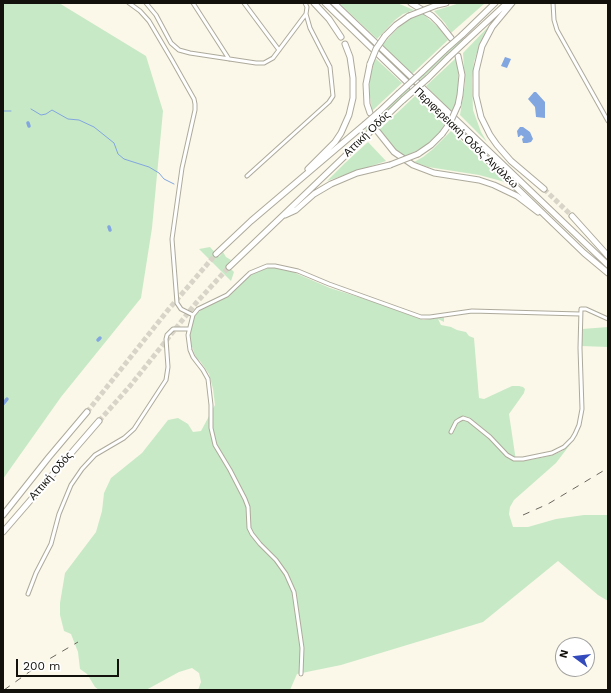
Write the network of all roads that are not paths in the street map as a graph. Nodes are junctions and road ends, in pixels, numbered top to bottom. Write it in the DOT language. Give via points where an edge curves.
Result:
graph roads {
  1 [pos="129,3"];
  2 [pos="146,3"];
  3 [pos="194,3"];
  4 [pos="244,3"];
  5 [pos="305,3"];
  6 [pos="314,3"];
  7 [pos="325,3"];
  8 [pos="334,3"];
  9 [pos="411,3"];
  10 [pos="446,3"];
  11 [pos="495,3"];
  12 [pos="506,3"];
  13 [pos="512,3"];
  14 [pos="553,3"];
  15 [pos="306,14"];
  16 [pos="341,37"];
  17 [pos="451,38"];
  18 [pos="345,44"];
  19 [pos="279,50"];
  20 [pos="458,56"];
  21 [pos="229,59"];
  22 [pos="370,113"];
  23 [pos="608,121"];
  24 [pos="378,132"];
  25 [pos="247,176"];
  26 [pos="544,189"];
  27 [pos="288,190"];
  28 [pos="572,216"];
  29 [pos="280,218"];
  30 [pos="579,224"];
  31 [pos="570,238"];
  32 [pos="608,251"];
  33 [pos="216,254"];
  34 [pos="608,256"];
  35 [pos="608,265"];
  36 [pos="229,267"];
  37 [pos="608,273"];
  38 [pos="580,314"];
  39 [pos="193,315"];
  40 [pos="608,319"];
  41 [pos="189,329"];
  42 [pos="87,412"];
  43 [pos="99,421"];
  44 [pos="451,432"];
  45 [pos="3,515"];
  46 [pos="3,532"];
  47 [pos="28,594"];
  48 [pos="301,674"];
  1 -- 39 [label="street" via="148,21 194,99 195,110 182,168 172,239 177,303 181,309"];
  2 -- 21 [label="street" via="177,49 190,54"];
  3 -- 21 [label="street"];
  4 -- 19 [label="street"];
  5 -- 15 [label="street" via="308,10"];
  6 -- 16 [label="highway"];
  7 -- 31 [label="highway, Περιφερειακή Οδός Αιγάλεω"];
  8 -- 35 [label="highway, Περιφερειακή Οδός Αιγάλεω"];
  9 -- 17 [label="highway" via="432,16"];
  10 -- 22 [label="highway, bridge" via="410,16 396,25 376,49 367,79 366,94"];
  11 -- 27 [label="highway, Αττική Οδός, bridge" via="379,112"];
  12 -- 29 [label="highway, Αττική Οδός, bridge"];
  13 -- 26 [label="highway" via="492,27 482,46 476,70 476,96 481,117 496,145"];
  14 -- 23 [label="street" via="557,30"];
  15 -- 19 [label="street"];
  15 -- 25 [label="street" via="312,33 330,67 332,98"];
  18 -- 27 [label="highway" via="352,67 354,88 346,123 329,149"];
  19 -- 21 [label="street" via="271,60 261,63"];
  20 -- 29 [label="highway, bridge" via="462,85 458,105 450,123 431,145 418,154 390,165 357,173 336,182"];
  24 -- 31 [label="highway" via="394,152 413,165 434,173 479,180 501,188 529,205"];
  27 -- 33 [label="highway, Αττική Οδός"];
  28 -- 30 [label="highway"];
  29 -- 36 [label="highway, Αττική Οδός"];
  30 -- 32 [label="highway"];
  30 -- 34 [label="highway"];
  31 -- 37 [label="highway, Περιφερειακή Οδός Αιγάλεω"];
  38 -- 39 [label="street" via="472,311 430,318 421,317 298,271 266,266 250,273 227,294 198,309"];
  38 -- 40 [label="street" via="581,309 584,309"];
  38 -- 44 [label="street" via="582,409 577,429 568,444 559,451 518,460 507,456 490,437 469,420 459,420"];
  39 -- 41 [label="street"];
  41 -- 47 [label="street" via="173,329 167,335 166,380 134,429 95,455 71,485 59,514 51,544"];
  41 -- 48 [label="street" via="192,356 208,379 211,428 215,445 245,499 252,534 276,560 292,587 302,648"];
  42 -- 45 [label="highway, Αττική Οδός"];
  43 -- 46 [label="highway, Αττική Οδός"];
}
